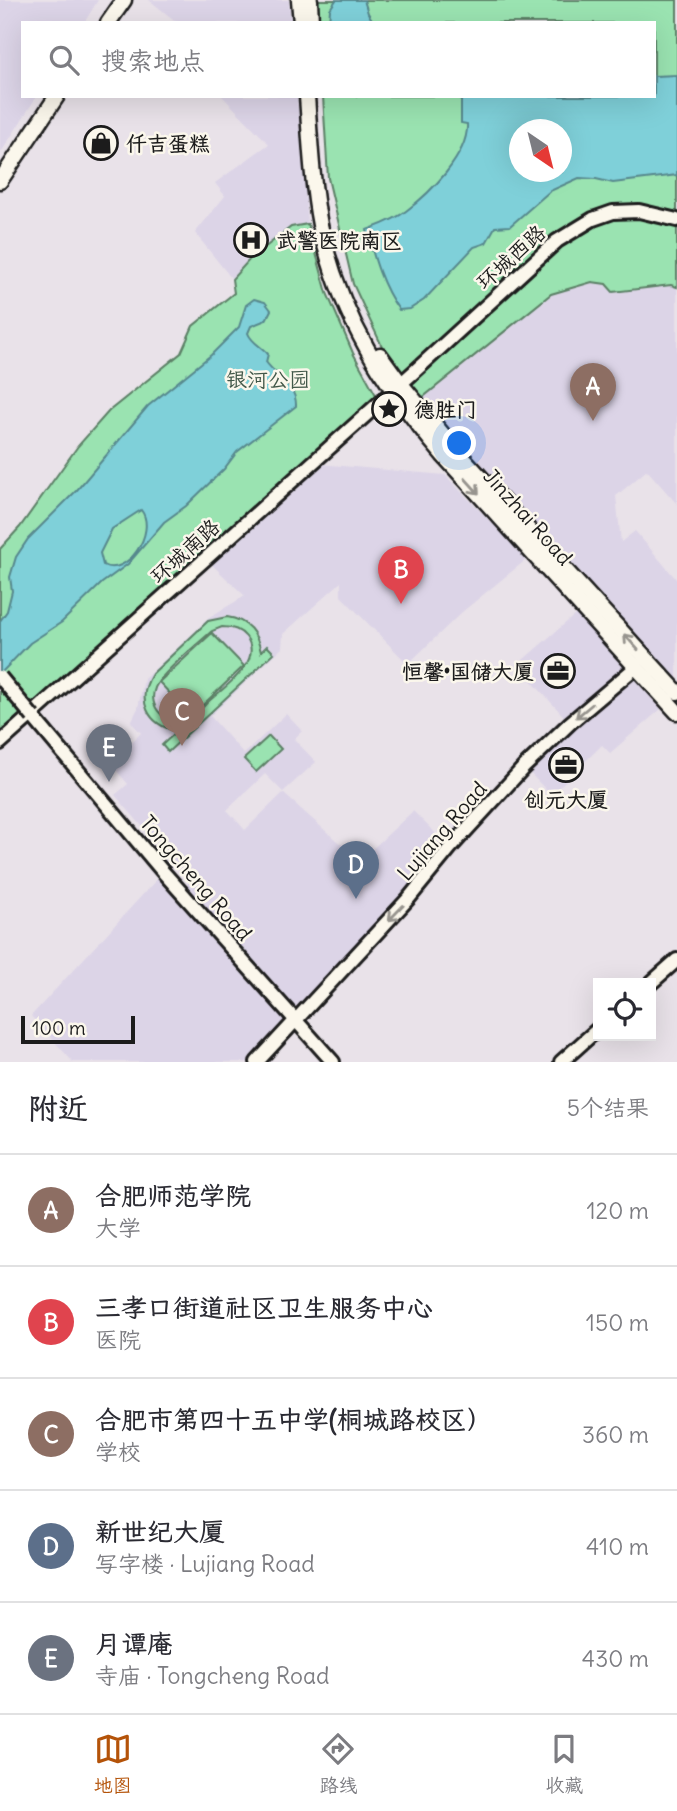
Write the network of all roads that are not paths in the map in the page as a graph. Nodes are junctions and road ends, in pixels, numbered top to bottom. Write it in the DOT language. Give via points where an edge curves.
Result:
graph roads {
  1 [pos="113,0"];
  2 [pos="124,0"];
  3 [pos="299,0"];
  4 [pos="310,0"];
  5 [pos="98,21"];
  6 [pos="109,21"];
  7 [pos="301,21"];
  8 [pos="311,21"];
  9 [pos="46,98"];
  10 [pos="56,98"];
  11 [pos="307,98"];
  12 [pos="316,98"];
  13 [pos="0,164"];
  14 [pos="0,181"];
  15 [pos="677,220"];
  16 [pos="396,387"];
  17 [pos="636,667"];
  18 [pos="0,677"];
  19 [pos="0,689"];
  20 [pos="677,692"];
  21 [pos="677,712"];
  22 [pos="30,719"];
  23 [pos="0,743"];
  24 [pos="677,960"];
  25 [pos="656,979"];
  26 [pos="294,1021"];
  27 [pos="593,1033"];
  28 [pos="257,1062"];
  29 [pos="326,1062"];
  30 [pos="333,1062"];
  31 [pos="561,1062"];
  1 -- 5 [label="main road"];
  2 -- 6 [label="main road"];
  3 -- 7 [label="main road"];
  4 -- 8 [label="main road"];
  9 -- 13 [label="main road"];
  10 -- 14 [label="main road"];
  11 -- 16 [label="main road, Jinzhai Road" via="320,223 329,257 358,332"];
  12 -- 16 [label="main road, Jinzhai Road" via="336,254 365,327"];
  15 -- 16 [label="street, 环城西路" via="639,211 613,212 578,226"];
  16 -- 17 [label="main road, Jinzhai Road, one-way" via="406,411 443,455"];
  20 -- 16 [label="main road, Jinzhai Road, one-way"];
  16 -- 23 [label="street, 环城南路"];
  17 -- 21 [label="main road, Jinzhai Road"];
  17 -- 26 [label="street, Lujiang Road, one-way" via="524,767"];
  18 -- 22 [label="street, bridge"];
  19 -- 22 [label="street"];
  22 -- 26 [label="street, Tongcheng Road" via="159,877"];
  24 -- 25 [label="street"];
  26 -- 28 [label="street, Lujiang Road"];
  26 -- 29 [label="street, Tongcheng Road"];
  26 -- 30 [label="street, Tongcheng Road"];
  27 -- 31 [label="street"];
}
